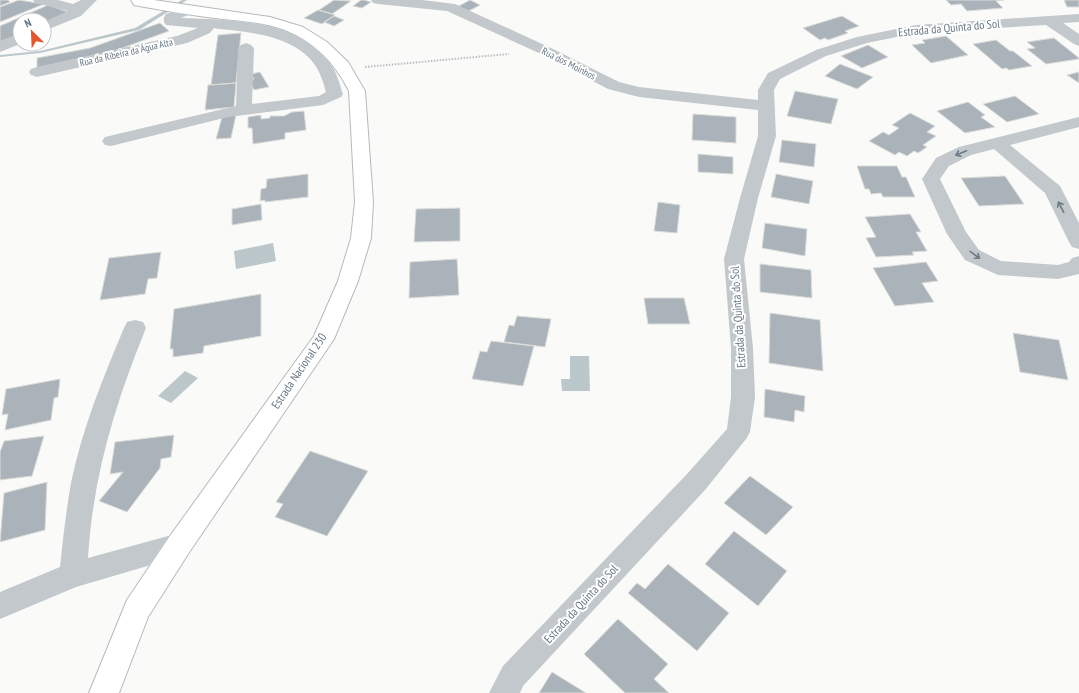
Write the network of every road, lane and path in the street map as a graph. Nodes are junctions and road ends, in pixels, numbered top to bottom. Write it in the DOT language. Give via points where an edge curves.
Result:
graph roads {
  1 [pos="40,0"];
  2 [pos="138,0"];
  3 [pos="378,0"];
  4 [pos="85,4"];
  5 [pos="186,9"];
  6 [pos="1079,18"];
  7 [pos="1050,21"];
  8 [pos="210,23"];
  9 [pos="52,24"];
  10 [pos="1079,41"];
  11 [pos="12,42"];
  12 [pos="0,47"];
  13 [pos="246,48"];
  14 [pos="546,51"];
  15 [pos="345,68"];
  16 [pos="37,72"];
  17 [pos="766,106"];
  18 [pos="244,110"];
  19 [pos="1079,122"];
  20 [pos="111,141"];
  21 [pos="999,144"];
  22 [pos="1079,242"];
  23 [pos="1079,263"];
  24 [pos="135,328"];
  25 [pos="179,545"];
  26 [pos="73,575"];
  27 [pos="0,606"];
  28 [pos="104,693"];
  29 [pos="504,693"];
  1 -- 4 [label="street" via="73,8"];
  2 -- 5 [label="main road, Estrada Nacional 230"];
  3 -- 14 [label="street, Rua dos Moinhos" via="450,7"];
  4 -- 9 [label="street" via="76,13"];
  5 -- 8 [label="street, Rua da Ribeira da Água Alta" via="170,17 171,22"];
  5 -- 15 [label="main road, Estrada Nacional 230" via="270,21 303,33 330,50"];
  6 -- 7 [label="street, Estrada da Quinta do Sol"];
  7 -- 10 [label="street"];
  7 -- 17 [label="street, Estrada da Quinta do Sol" via="916,29 862,40 821,53 774,76 766,90"];
  8 -- 16 [label="street, Rua da Ribeira da Água Alta" via="205,30 182,40"];
  8 -- 18 [label="street, Rua da Ribeira da Água Alta" via="249,27 292,39 320,62 332,80 335,94 323,100"];
  11 -- 12 [label="street"];
  13 -- 18 [label="street"];
  14 -- 15 [label="path"];
  14 -- 17 [label="street, Rua dos Moinhos" via="614,86 633,91"];
  15 -- 25 [label="main road, Estrada Nacional 230" via="357,91 364,202 361,238 348,281 323,340"];
  17 -- 29 [label="street, Estrada da Quinta do Sol" via="767,136 734,259 742,348 743,397 738,432 696,482 513,676"];
  18 -- 20 [label="street, Rua da Ribeira da Água Alta"];
  19 -- 21 [label="street"];
  22 -- 21 [label="street, one-way" via="1052,190"];
  21 -- 23 [label="street, one-way" via="965,151 942,162 931,179 957,234 972,255 998,268 1058,272 1078,267"];
  24 -- 26 [label="street" via="117,369 96,434 80,505"];
  25 -- 26 [label="street"];
  25 -- 28 [label="main road, Estrada Nacional 230" via="137,609"];
  26 -- 27 [label="street"];
}
